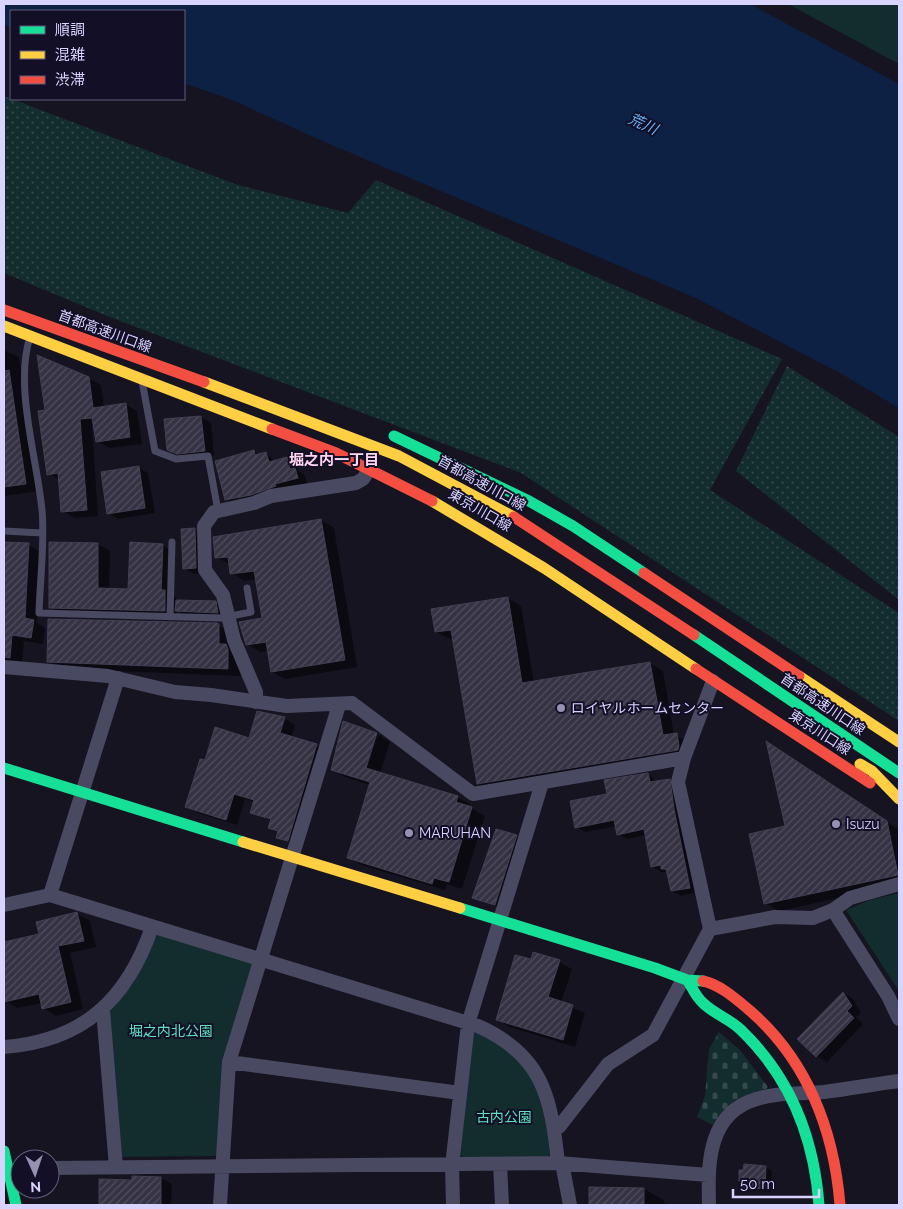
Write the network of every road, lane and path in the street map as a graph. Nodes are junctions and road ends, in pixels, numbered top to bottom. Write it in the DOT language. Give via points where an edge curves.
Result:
graph roads {
  1 [pos="4,302"];
  2 [pos="4,310"];
  3 [pos="4,326"];
  4 [pos="30,336"];
  5 [pos="142,380"];
  6 [pos="384,432"];
  7 [pos="370,468"];
  8 [pos="444,478"];
  9 [pos="218,511"];
  10 [pos="573,526"];
  11 [pos="4,531"];
  12 [pos="42,533"];
  13 [pos="566,536"];
  14 [pos="172,542"];
  15 [pos="590,552"];
  16 [pos="247,588"];
  17 [pos="672,603"];
  18 [pos="170,616"];
  19 [pos="228,617"];
  20 [pos="662,628"];
  21 [pos="4,667"];
  22 [pos="118,678"];
  23 [pos="713,681"];
  24 [pos="738,683"];
  25 [pos="256,702"];
  26 [pos="339,705"];
  27 [pos="899,732"];
  28 [pos="899,742"];
  29 [pos="898,752"];
  30 [pos="684,758"];
  31 [pos="4,768"];
  32 [pos="899,773"];
  33 [pos="542,783"];
  34 [pos="83,792"];
  35 [pos="899,800"];
  36 [pos="292,856"];
  37 [pos="899,884"];
  38 [pos="50,895"];
  39 [pos="4,905"];
  40 [pos="833,910"];
  41 [pos="500,922"];
  42 [pos="152,927"];
  43 [pos="710,929"];
  44 [pos="260,959"];
  45 [pos="686,980"];
  46 [pos="103,1010"];
  47 [pos="899,1019"];
  48 [pos="468,1024"];
  49 [pos="4,1047"];
  50 [pos="229,1062"];
  51 [pos="899,1081"];
  52 [pos="813,1092"];
  53 [pos="460,1093"];
  54 [pos="790,1094"];
  55 [pos="554,1128"];
  56 [pos="4,1151"];
  57 [pos="560,1163"];
  58 [pos="500,1164"];
  59 [pos="10,1166"];
  60 [pos="223,1166"];
  61 [pos="452,1166"];
  62 [pos="116,1167"];
  63 [pos="60,1168"];
  64 [pos="708,1175"];
  65 [pos="220,1205"];
  66 [pos="453,1205"];
  67 [pos="502,1205"];
  68 [pos="570,1205"];
  69 [pos="709,1205"];
  70 [pos="819,1205"];
  71 [pos="840,1205"];
  1 -- 13 [label="main road, 東京川口線" via="292,406 419,456 508,500"];
  2 -- 8 [label="main road, 首都高速川口線" via="266,405 398,456"];
  3 -- 4 [label="main road, 東京川口線"];
  4 -- 5 [label="main road, 東京川口線"];
  4 -- 12 [label="lane" via="25,353 25,390 42,511"];
  5 -- 7 [label="main road, 東京川口線"];
  5 -- 9 [label="lane" via="155,451 176,459 208,456"];
  6 -- 10 [label="main road, 首都高速川口線" via="454,462"];
  7 -- 9 [label="street" via="356,483 271,496"];
  7 -- 23 [label="main road, 東京川口線" via="443,505 526,555"];
  8 -- 20 [label="main road"];
  8 -- 32 [label="main road, 首都高速川口線" via="556,543"];
  9 -- 19 [label="street" via="204,526 205,570 223,595"];
  10 -- 28 [label="main road, 首都高速川口線"];
  10 -- 29 [label="main road" via="599,550"];
  11 -- 12 [label="lane"];
  12 -- 18 [label="lane" via="40,613"];
  14 -- 18 [label="lane"];
  15 -- 17 [label="main road, 東京川口線"];
  16 -- 19 [label="lane" via="251,612"];
  17 -- 27 [label="main road" via="787,664"];
  17 -- 29 [label="main road, 東京川口線"];
  18 -- 19 [label="lane"];
  19 -- 25 [label="street" via="256,692"];
  21 -- 22 [label="street"];
  22 -- 25 [label="street" via="175,692"];
  22 -- 34 [label="street"];
  23 -- 30 [label="street"];
  23 -- 35 [label="main road, 東京川口線"];
  24 -- 35 [label="main road" via="835,750 872,771"];
  25 -- 26 [label="street" via="287,706"];
  26 -- 33 [label="street" via="352,703 473,794"];
  26 -- 36 [label="street"];
  30 -- 33 [label="street"];
  30 -- 43 [label="street" via="678,782"];
  31 -- 34 [label="main road"];
  33 -- 41 [label="street"];
  34 -- 36 [label="main road"];
  34 -- 38 [label="street"];
  36 -- 41 [label="main road"];
  36 -- 44 [label="street"];
  37 -- 40 [label="street" via="850,898"];
  38 -- 39 [label="street"];
  38 -- 42 [label="street"];
  40 -- 43 [label="street" via="813,918 775,917"];
  40 -- 47 [label="street" via="888,996"];
  41 -- 45 [label="main road"];
  41 -- 48 [label="street"];
  42 -- 44 [label="street"];
  42 -- 46 [label="street" via="132,975"];
  43 -- 45 [label="street"];
  44 -- 48 [label="street"];
  44 -- 50 [label="street"];
  45 -- 52 [label="main road" via="707,982 750,1010 798,1064"];
  45 -- 54 [label="main road" via="700,1001 749,1038"];
  45 -- 55 [label="street" via="653,1035 608,1064 559,1127"];
  46 -- 49 [label="street" via="53,1038"];
  46 -- 62 [label="street"];
  48 -- 53 [label="street"];
  48 -- 55 [label="street" via="499,1036 523,1056 542,1084"];
  50 -- 53 [label="street"];
  50 -- 60 [label="street"];
  51 -- 52 [label="street"];
  52 -- 54 [label="street"];
  52 -- 71 [label="main road" via="835,1150"];
  53 -- 61 [label="street"];
  54 -- 64 [label="street" via="748,1102 727,1118 715,1137"];
  54 -- 70 [label="main road" via="813,1154"];
  55 -- 57 [label="street"];
  56 -- 59 [label="main road"];
  57 -- 58 [label="street"];
  57 -- 64 [label="street"];
  57 -- 68 [label="street"];
  58 -- 61 [label="street"];
  58 -- 67 [label="street"];
  60 -- 61 [label="street"];
  60 -- 62 [label="street"];
  60 -- 65 [label="street"];
  61 -- 66 [label="street"];
  62 -- 63 [label="street"];
  64 -- 69 [label="street"];
}
